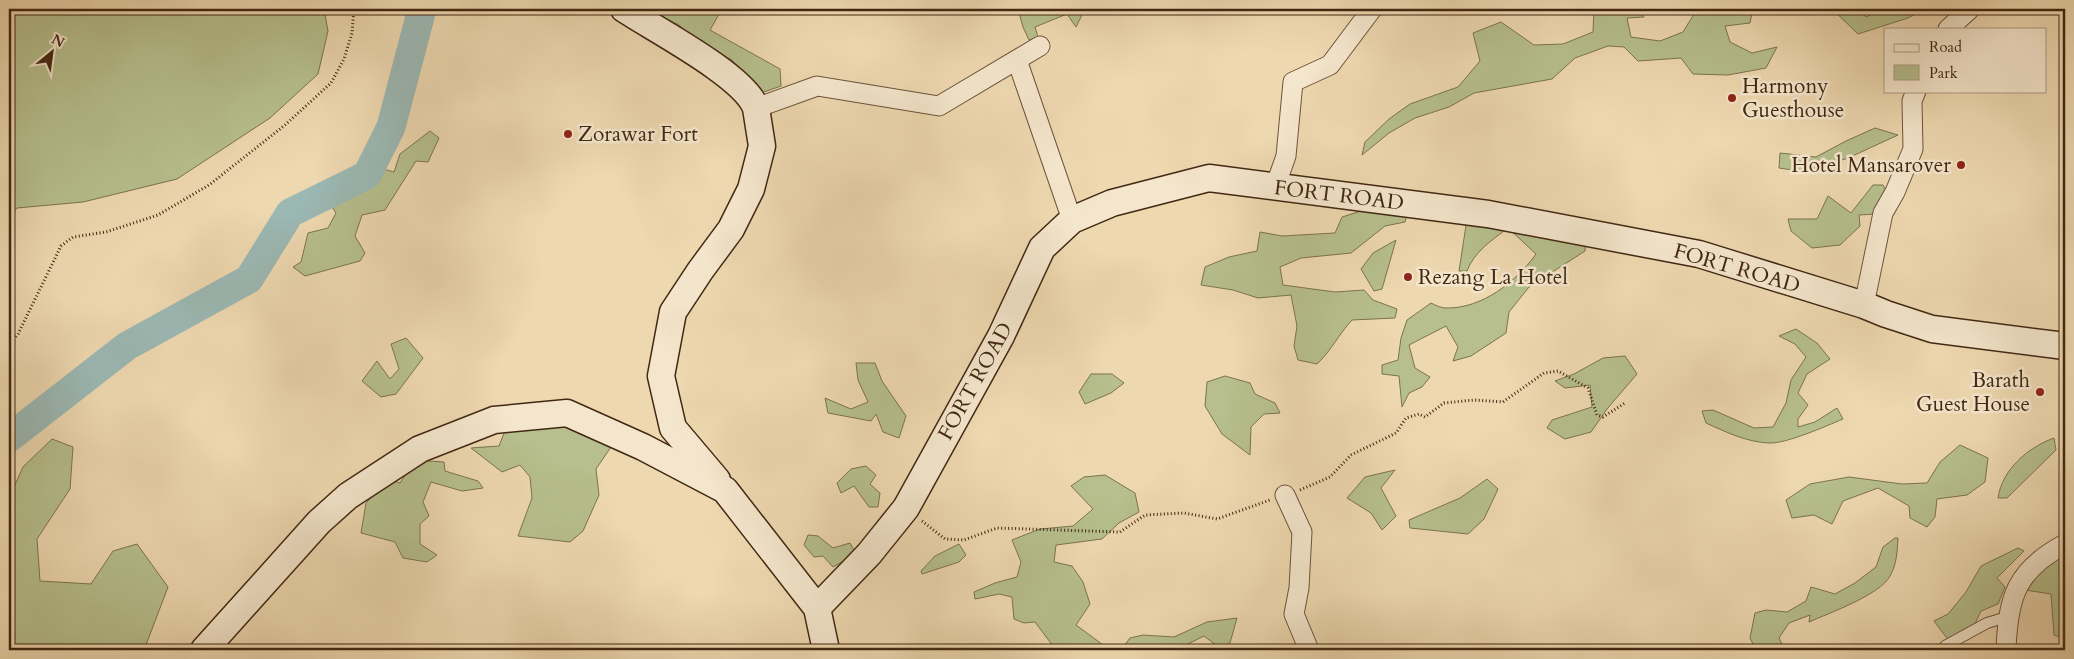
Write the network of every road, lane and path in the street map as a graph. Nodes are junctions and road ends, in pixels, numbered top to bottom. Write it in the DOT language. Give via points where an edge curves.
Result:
graph roads {
  1 [pos="354,9"];
  2 [pos="624,9"];
  3 [pos="1372,9"];
  4 [pos="1970,9"];
  5 [pos="1949,28"];
  6 [pos="1040,46"];
  7 [pos="1017,60"];
  8 [pos="1916,92"];
  9 [pos="756,108"];
  10 [pos="1275,187"];
  11 [pos="1072,220"];
  12 [pos="1864,305"];
  13 [pos="9,345"];
  14 [pos="2065,346"];
  15 [pos="1625,403"];
  16 [pos="726,490"];
  17 [pos="1285,495"];
  18 [pos="906,508"];
  19 [pos="2065,544"];
  20 [pos="816,608"];
  21 [pos="2007,617"];
  22 [pos="204,650"];
  23 [pos="826,650"];
  24 [pos="1309,650"];
  25 [pos="1944,650"];
  26 [pos="2006,650"];
  1 -- 13 [label="path" via="352,33 344,59 331,83 285,125 209,185 158,215 106,232 73,237 62,246 18,334"];
  2 -- 9 [label="street" via="693,51 738,84"];
  3 -- 10 [label="street" via="1330,65 1292,82 1286,156"];
  4 -- 5 [label="street"];
  6 -- 7 [label="street"];
  7 -- 9 [label="street" via="939,106 817,86"];
  7 -- 11 [label="street"];
  8 -- 12 [label="street" via="1912,101 1913,149 1883,212"];
  9 -- 16 [label="street" via="762,146 751,189 731,229 673,312 661,376 673,428"];
  10 -- 11 [label="street, FORT ROAD" via="1209,178 1112,203"];
  10 -- 12 [label="street, FORT ROAD" via="1488,214 1699,254"];
  11 -- 18 [label="street, FORT ROAD" via="1042,248 1001,336"];
  12 -- 14 [label="street, FORT ROAD" via="1932,329"];
  15 -- 17 [label="path" via="1604,417 1597,415 1588,388 1558,371 1544,373 1503,402 1444,403 1425,417 1419,414 1406,418 1396,433 1351,455 1330,477"];
  16 -- 20 [label="street"];
  16 -- 22 [label="street" via="643,447 567,413 494,420 420,449 348,496 319,522"];
  17 -- 18 [label="path" via="1217,519 1184,513 1145,515 1120,532 997,528 964,540 945,540"];
  17 -- 24 [label="street" via="1302,532 1294,614"];
  18 -- 20 [label="street, FORT ROAD" via="869,554"];
  19 -- 21 [label="street" via="2047,553 2032,567 2014,592"];
  20 -- 23 [label="street"];
  21 -- 25 [label="lane" via="1987,623 1945,646"];
  21 -- 26 [label="street"];
}
